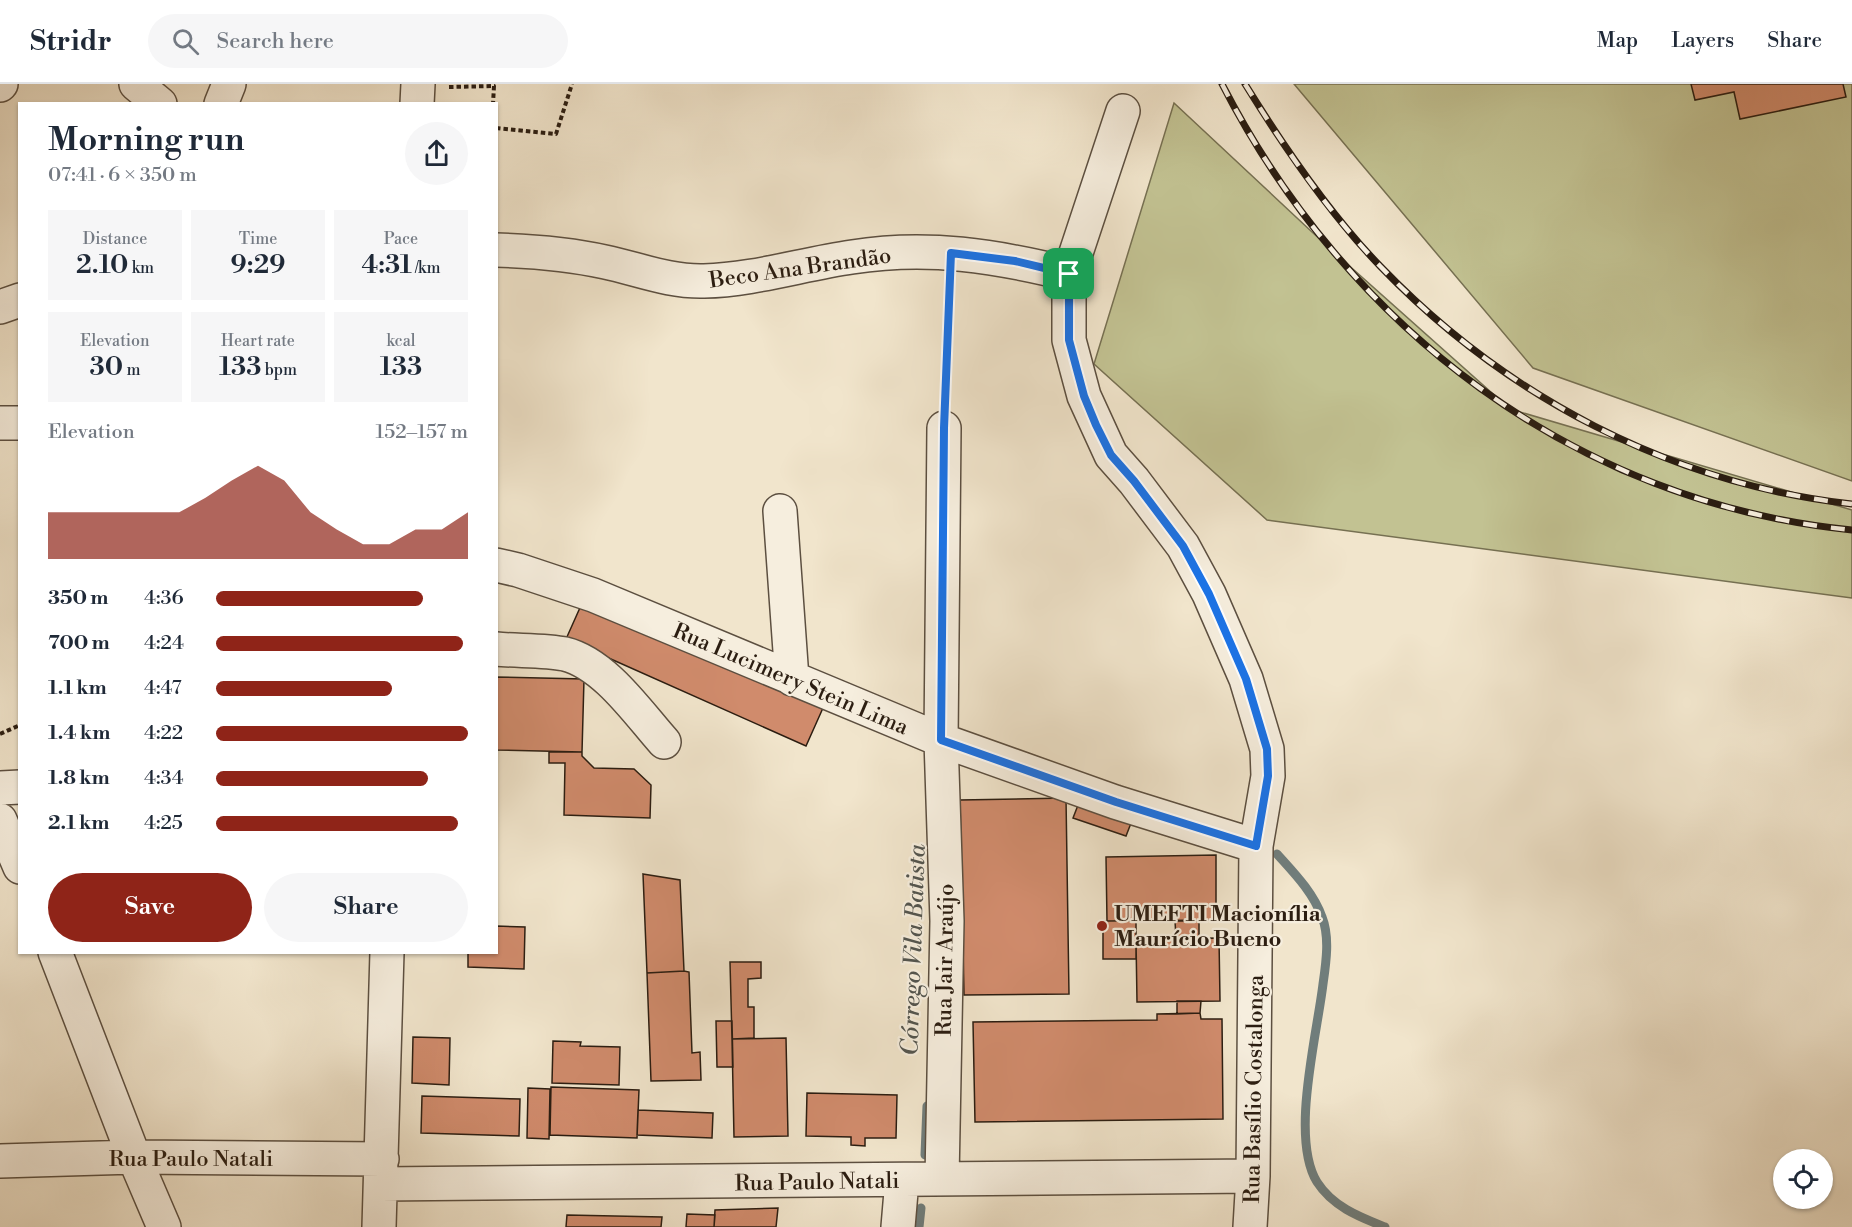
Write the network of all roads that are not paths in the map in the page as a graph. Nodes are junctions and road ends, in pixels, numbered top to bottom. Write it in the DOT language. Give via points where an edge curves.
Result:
graph roads {
  1 [pos="136,84"];
  2 [pos="229,84"];
  3 [pos="158,102"];
  4 [pos="222,102"];
  5 [pos="1123,111"];
  6 [pos="498,250"];
  7 [pos="1069,274"];
  8 [pos="18,301"];
  9 [pos="0,307"];
  10 [pos="0,423"];
  11 [pos="18,423"];
  12 [pos="944,428"];
  13 [pos="780,511"];
  14 [pos="498,565"];
  15 [pos="498,649"];
  16 [pos="792,679"];
  17 [pos="941,740"];
  18 [pos="664,742"];
  19 [pos="18,787"];
  20 [pos="0,788"];
  21 [pos="0,820"];
  22 [pos="1256,846"];
  23 [pos="18,862"];
  24 [pos="56,954"];
  25 [pos="387,954"];
  26 [pos="134,1156"];
  27 [pos="0,1161"];
  28 [pos="381,1172"];
  29 [pos="1253,1176"];
  30 [pos="942,1179"];
  31 [pos="902,1180"];
  32 [pos="164,1227"];
  33 [pos="379,1227"];
  34 [pos="898,1227"];
  35 [pos="1250,1227"];
  1 -- 3 [label="street"];
  2 -- 4 [label="street"];
  5 -- 7 [label="street, Rua Basílio Costalonga"];
  6 -- 7 [label="street, Beco Ana Brandão" via="569,255 662,277 702,281 890,253 951,253 1015,261"];
  7 -- 22 [label="street, Rua Basílio Costalonga" via="1069,340 1096,425 1111,455 1183,546 1246,679 1267,749 1268,776"];
  8 -- 9 [label="street"];
  10 -- 11 [label="street"];
  12 -- 17 [label="street, Rua Jair Araújo"];
  13 -- 16 [label="street"];
  14 -- 16 [label="street, Rua Lucimery Stein Lima" via="593,595"];
  15 -- 18 [label="street" via="566,654 582,661 615,686"];
  16 -- 17 [label="street, Rua Lucimery Stein Lima"];
  17 -- 22 [label="street, Rua Lucimery Stein Lima"];
  17 -- 30 [label="street, Rua Jair Araújo" via="947,921"];
  19 -- 20 [label="street"];
  21 -- 23 [label="street"];
  22 -- 29 [label="street, Rua Basílio Costalonga"];
  24 -- 26 [label="street"];
  25 -- 28 [label="street"];
  26 -- 27 [label="street, Rua Paulo Natali"];
  26 -- 28 [label="street, Rua Paulo Natali"];
  26 -- 32 [label="street"];
  28 -- 31 [label="street, Rua Paulo Natali"];
  28 -- 33 [label="street"];
  29 -- 30 [label="street, Rua Paulo Natali"];
  29 -- 35 [label="street, Rua Basílio Costalonga"];
  30 -- 31 [label="street, Rua Paulo Natali"];
  31 -- 34 [label="street"];
}
